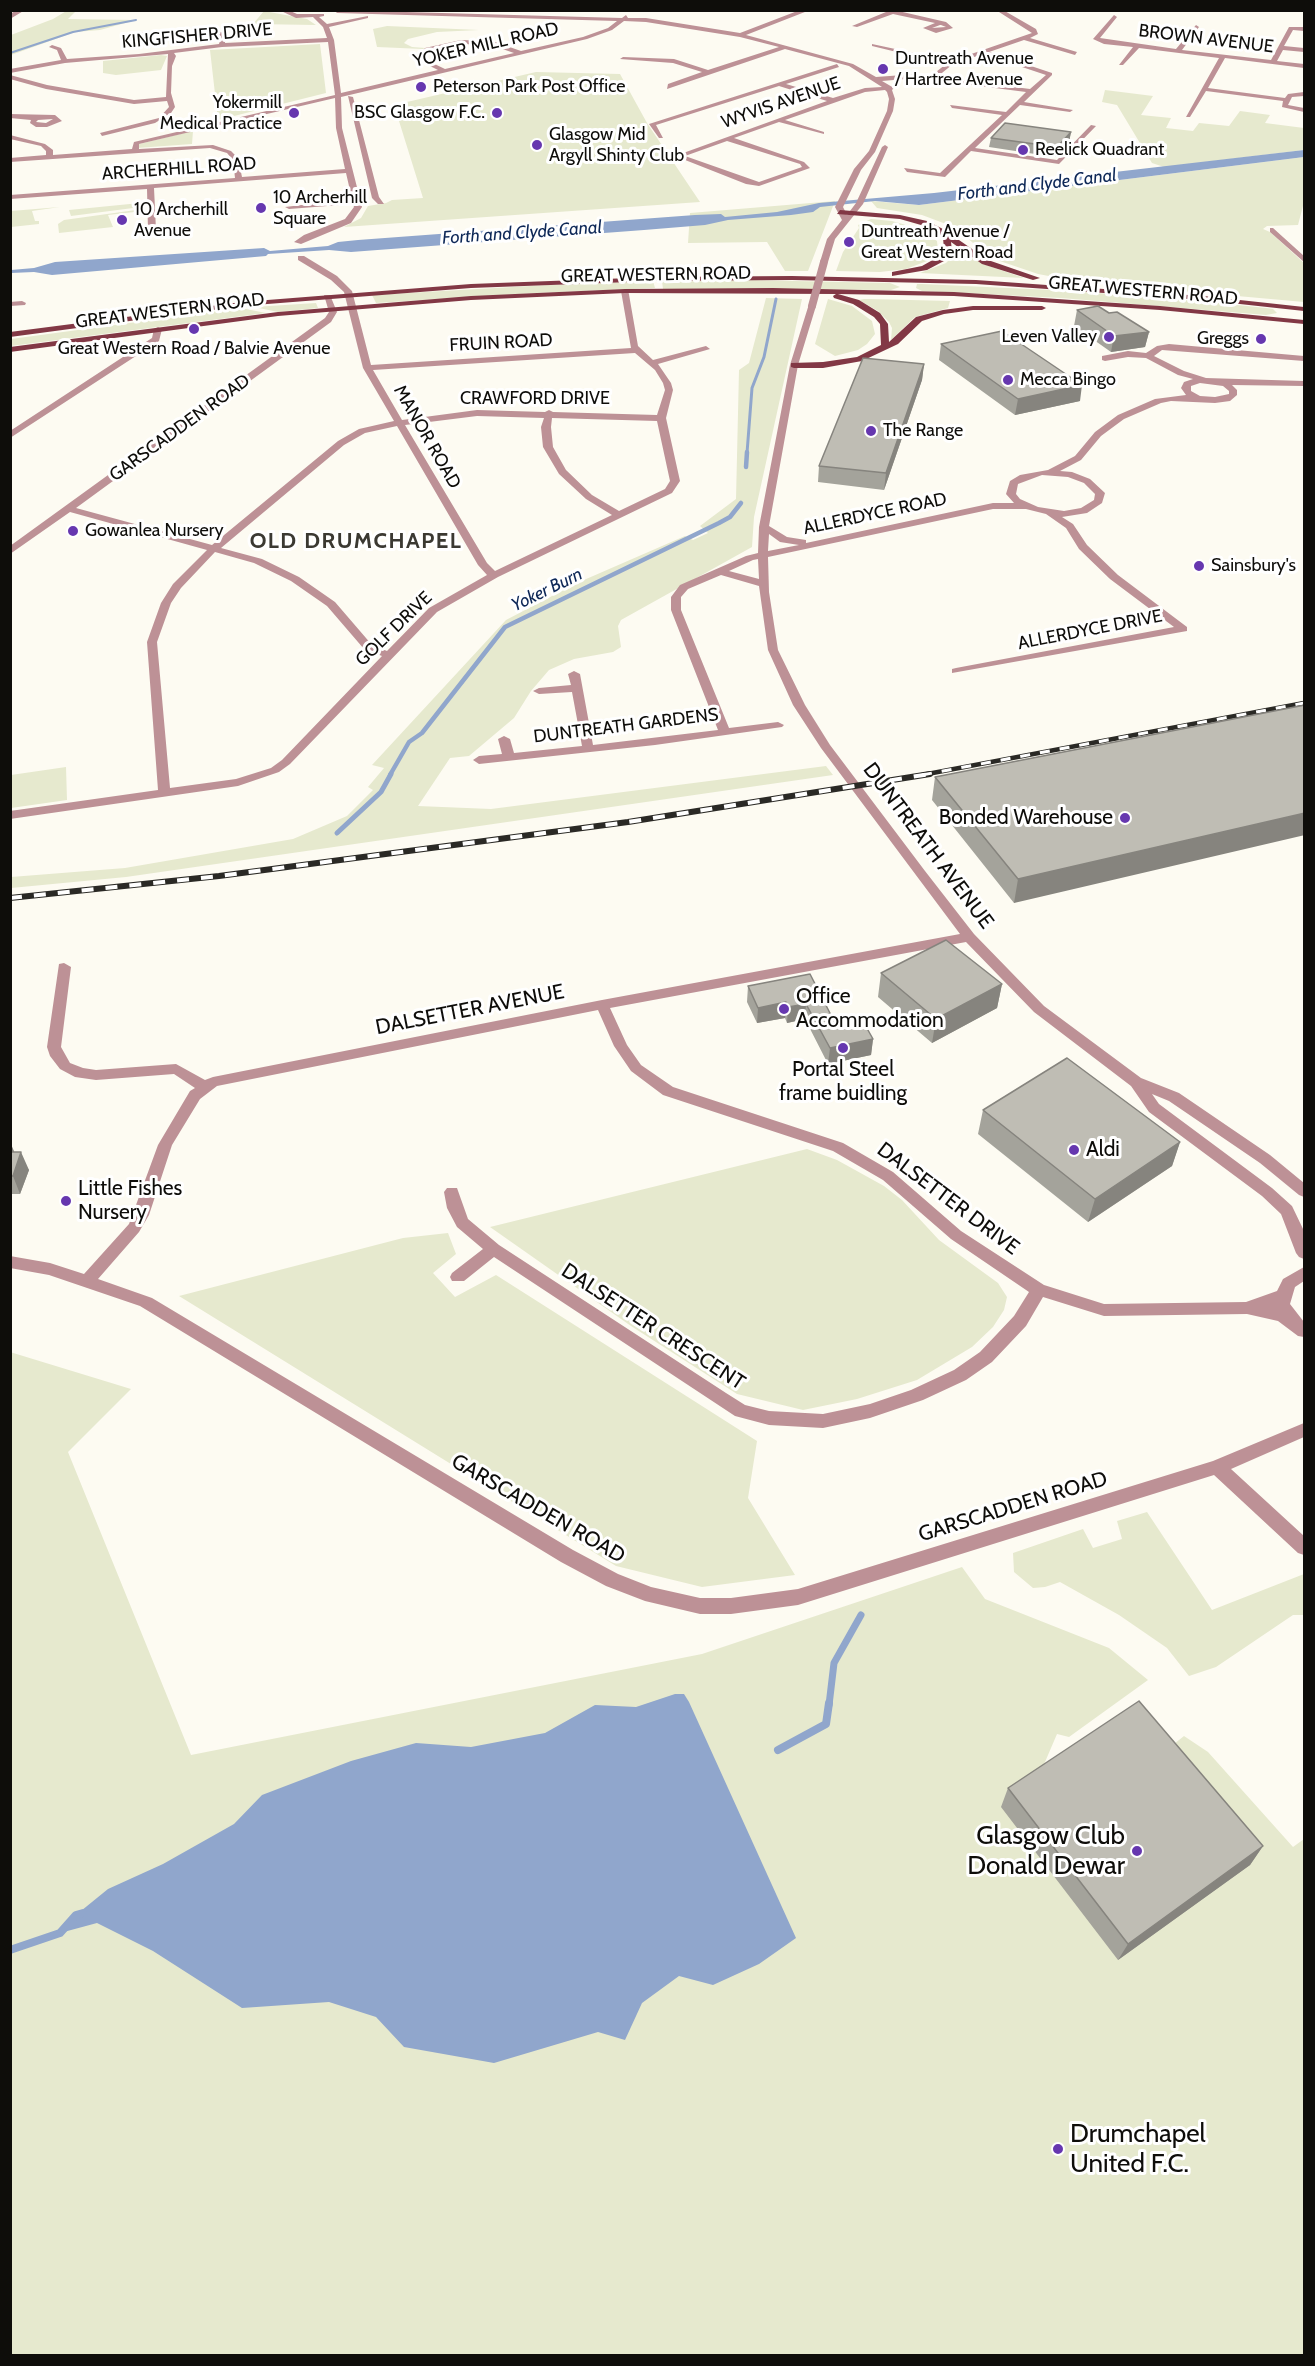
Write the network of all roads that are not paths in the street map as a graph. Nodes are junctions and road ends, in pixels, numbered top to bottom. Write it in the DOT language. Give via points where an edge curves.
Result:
graph roads {
  1 [pos="22,10"];
  2 [pos="282,10"];
  3 [pos="465,10"];
  4 [pos="572,10"];
  5 [pos="807,10"];
  6 [pos="884,10"];
  7 [pos="337,11"];
  8 [pos="1000,11"];
  9 [pos="1019,11"];
  10 [pos="580,12"];
  11 [pos="647,12"];
  12 [pos="892,12"];
  13 [pos="623,15"];
  14 [pos="315,16"];
  15 [pos="634,16"];
  16 [pos="10,17"];
  17 [pos="1114,17"];
  18 [pos="597,21"];
  19 [pos="938,24"];
  20 [pos="326,26"];
  21 [pos="855,26"];
  22 [pos="1196,27"];
  23 [pos="1305,29"];
  24 [pos="213,31"];
  25 [pos="155,33"];
  26 [pos="743,34"];
  27 [pos="125,35"];
  28 [pos="1024,38"];
  29 [pos="331,40"];
  30 [pos="139,42"];
  31 [pos="222,45"];
  32 [pos="791,45"];
  33 [pos="874,45"];
  34 [pos="1137,46"];
  35 [pos="52,47"];
  36 [pos="1283,48"];
  37 [pos="1305,50"];
  38 [pos="1178,51"];
  39 [pos="170,52"];
  40 [pos="982,52"];
  41 [pos="520,53"];
  42 [pos="1075,53"];
  43 [pos="139,56"];
  44 [pos="1223,56"];
  45 [pos="623,59"];
  46 [pos="65,61"];
  47 [pos="1273,62"];
  48 [pos="951,63"];
  49 [pos="1121,64"];
  50 [pos="837,66"];
  51 [pos="1305,66"];
  52 [pos="10,71"];
  53 [pos="445,71"];
  54 [pos="707,72"];
  55 [pos="10,77"];
  56 [pos="886,78"];
  57 [pos="933,78"];
  58 [pos="877,79"];
  59 [pos="392,82"];
  60 [pos="361,83"];
  61 [pos="778,84"];
  62 [pos="669,88"];
  63 [pos="887,88"];
  64 [pos="1203,89"];
  65 [pos="1030,91"];
  66 [pos="714,93"];
  67 [pos="1304,93"];
  68 [pos="338,95"];
  69 [pos="350,97"];
  70 [pos="170,99"];
  71 [pos="732,99"];
  72 [pos="832,100"];
  73 [pos="1287,100"];
  74 [pos="1018,104"];
  75 [pos="952,106"];
  76 [pos="1305,110"];
  77 [pos="1070,111"];
  78 [pos="1006,114"];
  79 [pos="10,116"];
  80 [pos="1188,116"];
  81 [pos="36,118"];
  82 [pos="778,120"];
  83 [pos="359,126"];
  84 [pos="994,126"];
  85 [pos="1093,126"];
  86 [pos="339,128"];
  87 [pos="1005,128"];
  88 [pos="92,131"];
  89 [pos="822,134"];
  90 [pos="890,135"];
  91 [pos="661,136"];
  92 [pos="10,137"];
  93 [pos="1071,137"];
  94 [pos="726,138"];
  95 [pos="1082,138"];
  96 [pos="970,149"];
  97 [pos="135,151"];
  98 [pos="49,157"];
  99 [pos="10,160"];
  100 [pos="907,170"];
  101 [pos="350,171"];
  102 [pos="239,180"];
  103 [pos="150,186"];
  104 [pos="10,197"];
  105 [pos="357,201"];
  106 [pos="381,202"];
  107 [pos="289,207"];
  108 [pos="855,208"];
  109 [pos="840,209"];
  110 [pos="845,219"];
  111 [pos="153,230"];
  112 [pos="1273,230"];
  113 [pos="947,236"];
  114 [pos="298,242"];
  115 [pos="302,258"];
  116 [pos="1305,260"];
  117 [pos="851,279"];
  118 [pos="1058,287"];
  119 [pos="809,290"];
  120 [pos="625,291"];
  121 [pos="349,295"];
  122 [pos="327,297"];
  123 [pos="22,303"];
  124 [pos="10,304"];
  125 [pos="351,307"];
  126 [pos="330,309"];
  127 [pos="1305,309"];
  128 [pos="1189,310"];
  129 [pos="1305,322"];
  130 [pos="158,329"];
  131 [pos="10,334"];
  132 [pos="885,345"];
  133 [pos="706,348"];
  134 [pos="10,350"];
  135 [pos="637,350"];
  136 [pos="1148,356"];
  137 [pos="1105,358"];
  138 [pos="1305,358"];
  139 [pos="651,363"];
  140 [pos="794,365"];
  141 [pos="367,368"];
  142 [pos="1181,374"];
  143 [pos="1206,380"];
  144 [pos="1221,382"];
  145 [pos="1305,384"];
  146 [pos="1253,385"];
  147 [pos="1186,387"];
  148 [pos="1234,392"];
  149 [pos="1171,398"];
  150 [pos="1198,398"];
  151 [pos="549,413"];
  152 [pos="662,418"];
  153 [pos="400,422"];
  154 [pos="10,435"];
  155 [pos="1078,458"];
  156 [pos="1049,472"];
  157 [pos="1080,478"];
  158 [pos="1011,494"];
  159 [pos="993,506"];
  160 [pos="1025,506"];
  161 [pos="70,509"];
  162 [pos="1084,511"];
  163 [pos="1050,513"];
  164 [pos="619,515"];
  165 [pos="1070,526"];
  166 [pos="764,527"];
  167 [pos="818,543"];
  168 [pos="213,549"];
  169 [pos="10,552"];
  170 [pos="763,555"];
  171 [pos="718,571"];
  172 [pos="494,575"];
  173 [pos="763,584"];
  174 [pos="388,655"];
  175 [pos="956,671"];
  176 [pos="574,674"];
  177 [pos="577,688"];
  178 [pos="539,691"];
  179 [pos="778,725"];
  180 [pos="725,733"];
  181 [pos="504,739"];
  182 [pos="588,748"];
  183 [pos="509,757"];
  184 [pos="479,760"];
  185 [pos="164,793"];
  186 [pos="10,815"];
  187 [pos="969,937"];
  188 [pos="64,967"];
  189 [pos="602,1005"];
  190 [pos="1136,1082"];
  191 [pos="205,1087"];
  192 [pos="1305,1191"];
  193 [pos="452,1192"];
  194 [pos="494,1249"];
  195 [pos="1305,1253"];
  196 [pos="10,1262"];
  197 [pos="1305,1273"];
  198 [pos="458,1277"];
  199 [pos="88,1280"];
  200 [pos="1039,1290"];
  201 [pos="1283,1295"];
  202 [pos="1247,1308"];
  203 [pos="1299,1327"];
  204 [pos="1305,1430"];
  205 [pos="1216,1467"];
  206 [pos="1305,1547"];
  1 -- 16 [label="street"];
  2 -- 14 [label="street"];
  3 -- 10 [label="street"];
  4 -- 10 [label="street"];
  5 -- 26 [label="street"];
  6 -- 12 [label="street"];
  7 -- 13 [label="street"];
  7 -- 14 [label="street"];
  8 -- 9 [label="street"];
  8 -- 28 [label="street" via="1034,30 1035,34"];
  10 -- 13 [label="street"];
  10 -- 15 [label="street"];
  11 -- 15 [label="street, YOKER MILL ROAD"];
  12 -- 19 [label="street"];
  12 -- 21 [label="street"];
  13 -- 15 [label="street, YOKER MILL ROAD"];
  13 -- 26 [label="street"];
  13 -- 41 [label="street, YOKER MILL ROAD" via="599,34"];
  14 -- 20 [label="street"];
  15 -- 26 [label="street"];
  17 -- 34 [label="street, BROWN AVENUE" via="1096,39"];
  18 -- 20 [label="street" via="376,15"];
  20 -- 29 [label="street"];
  22 -- 38 [label="street"];
  23 -- 36 [label="street" via="1291,28"];
  24 -- 31 [label="street" via="224,35"];
  25 -- 30 [label="street"];
  26 -- 32 [label="street"];
  27 -- 30 [label="street"];
  28 -- 40 [label="street"];
  28 -- 42 [label="street"];
  29 -- 31 [label="street, KINGFISHER DRIVE"];
  29 -- 68 [label="street" via="339,78"];
  30 -- 43 [label="street"];
  31 -- 39 [label="street, KINGFISHER DRIVE"];
  32 -- 54 [label="street"];
  32 -- 56 [label="street" via="852,60"];
  32 -- 58 [label="street" via="844,62"];
  33 -- 48 [label="street"];
  34 -- 38 [label="street, BROWN AVENUE"];
  34 -- 49 [label="street"];
  35 -- 46 [label="street" via="59,49"];
  36 -- 37 [label="street"];
  36 -- 47 [label="street"];
  38 -- 44 [label="street, BROWN AVENUE"];
  39 -- 43 [label="street, KINGFISHER DRIVE"];
  39 -- 70 [label="street"];
  40 -- 48 [label="street"];
  40 -- 65 [label="street" via="1049,72"];
  41 -- 53 [label="street, YOKER MILL ROAD"];
  41 -- 53 [label="street" via="492,43 461,42 427,49 420,57"];
  43 -- 46 [label="street, KINGFISHER DRIVE"];
  44 -- 47 [label="street, BROWN AVENUE"];
  44 -- 64 [label="street"];
  45 -- 54 [label="street" via="674,61"];
  46 -- 52 [label="street, KINGFISHER DRIVE"];
  47 -- 51 [label="street, BROWN AVENUE"];
  48 -- 57 [label="street"];
  50 -- 61 [label="street"];
  53 -- 59 [label="street, YOKER MILL ROAD"];
  54 -- 62 [label="street"];
  55 -- 70 [label="street" via="117,100"];
  56 -- 57 [label="street"];
  56 -- 58 [label="street"];
  56 -- 63 [label="street, WYVIS AVENUE" via="898,90"];
  57 -- 65 [label="street"];
  58 -- 63 [label="street"];
  59 -- 60 [label="street, YOKER MILL ROAD"];
  59 -- 68 [label="street, YOKER MILL ROAD"];
  61 -- 71 [label="street"];
  61 -- 72 [label="street"];
  63 -- 72 [label="street, WYVIS AVENUE"];
  63 -- 109 [label="street" via="892,99 886,119 872,152 845,192"];
  64 -- 73 [label="street"];
  64 -- 80 [label="street"];
  65 -- 74 [label="street"];
  66 -- 71 [label="street"];
  67 -- 73 [label="street" via="1290,95"];
  68 -- 86 [label="street"];
  68 -- 97 [label="street, YOKER MILL ROAD" via="136,143"];
  69 -- 83 [label="street"];
  70 -- 88 [label="street" via="172,107 161,119 103,136"];
  71 -- 91 [label="street" via="652,124"];
  72 -- 82 [label="street, WYVIS AVENUE"];
  73 -- 76 [label="street" via="1286,108"];
  74 -- 77 [label="street"];
  74 -- 78 [label="street"];
  75 -- 78 [label="street"];
  78 -- 84 [label="street"];
  79 -- 81 [label="street"];
  82 -- 89 [label="street"];
  82 -- 94 [label="street, WYVIS AVENUE"];
  83 -- 86 [label="street"];
  83 -- 106 [label="street" via="376,198"];
  84 -- 87 [label="street"];
  84 -- 96 [label="street"];
  85 -- 95 [label="street"];
  86 -- 101 [label="street"];
  90 -- 108 [label="street, DUNTREATH AVENUE"];
  92 -- 98 [label="street" via="43,145 50,150"];
  93 -- 95 [label="street"];
  94 -- 94 [label="street, WYVIS AVENUE" via="802,163 806,168 759,184 678,156"];
  95 -- 96 [label="street" via="1059,162"];
  96 -- 100 [label="street" via="942,175"];
  97 -- 98 [label="street"];
  97 -- 102 [label="street" via="221,148 236,159"];
  98 -- 99 [label="street"];
  101 -- 102 [label="street, ARCHERHILL ROAD"];
  101 -- 105 [label="street"];
  102 -- 103 [label="street, ARCHERHILL ROAD"];
  103 -- 104 [label="street, ARCHERHILL ROAD"];
  103 -- 111 [label="street"];
  105 -- 107 [label="street"];
  105 -- 114 [label="street" via="357,210 348,220"];
  108 -- 109 [label="main road"];
  108 -- 110 [label="street, DUNTREATH AVENUE"];
  108 -- 113 [label="main road" via="924,223"];
  109 -- 110 [label="street"];
  110 -- 140 [label="street, DUNTREATH AVENUE, bridge" via="831,238"];
  112 -- 116 [label="street"];
  113 -- 117 [label="main road" via="946,255 934,264"];
  113 -- 118 [label="main road" via="985,262"];
  115 -- 121 [label="street" via="334,278"];
  117 -- 118 [label="main road, GREAT WESTERN ROAD"];
  117 -- 121 [label="main road, GREAT WESTERN ROAD" via="590,281"];
  118 -- 127 [label="main road, GREAT WESTERN ROAD"];
  119 -- 120 [label="main road, GREAT WESTERN ROAD"];
  119 -- 128 [label="main road, GREAT WESTERN ROAD" via="970,295"];
  119 -- 132 [label="main road" via="849,299 872,311 884,324"];
  120 -- 125 [label="main road, GREAT WESTERN ROAD"];
  120 -- 135 [label="street" via="631,340"];
  121 -- 122 [label="main road, GREAT WESTERN ROAD"];
  121 -- 125 [label="street, MANOR ROAD"];
  122 -- 126 [label="street"];
  122 -- 131 [label="main road, GREAT WESTERN ROAD" via="172,312"];
  123 -- 124 [label="street"];
  125 -- 126 [label="main road, GREAT WESTERN ROAD"];
  125 -- 141 [label="street, MANOR ROAD"];
  126 -- 130 [label="main road, GREAT WESTERN ROAD"];
  126 -- 161 [label="street, GARSCADDEN ROAD" via="333,316 328,320"];
  128 -- 129 [label="main road, GREAT WESTERN ROAD"];
  128 -- 132 [label="main road" via="973,308 919,319 895,342"];
  130 -- 134 [label="main road, GREAT WESTERN ROAD"];
  130 -- 154 [label="street" via="156,339"];
  132 -- 140 [label="main road" via="870,355 847,362"];
  133 -- 139 [label="street"];
  135 -- 139 [label="street, GOLF DRIVE"];
  135 -- 141 [label="street, FRUIN ROAD"];
  136 -- 137 [label="street"];
  136 -- 138 [label="street" via="1169,347"];
  136 -- 142 [label="street"];
  139 -- 152 [label="street, GOLF DRIVE" via="668,384"];
  140 -- 166 [label="street, DUNTREATH AVENUE"];
  141 -- 153 [label="street, MANOR ROAD"];
  142 -- 143 [label="street"];
  142 -- 147 [label="street"];
  143 -- 144 [label="street, ALLERDYCE ROAD"];
  143 -- 147 [label="street, ALLERDYCE ROAD"];
  144 -- 146 [label="street, ALLERDYCE ROAD"];
  144 -- 148 [label="street, ALLERDYCE ROAD"];
  145 -- 146 [label="street, ALLERDYCE ROAD"];
  146 -- 148 [label="street, ALLERDYCE ROAD"];
  147 -- 149 [label="street, ALLERDYCE ROAD"];
  147 -- 150 [label="street"];
  148 -- 150 [label="street, ALLERDYCE ROAD" via="1221,400"];
  149 -- 150 [label="street, ALLERDYCE ROAD"];
  149 -- 155 [label="street, ALLERDYCE ROAD" via="1114,421"];
  151 -- 152 [label="street, CRAWFORD DRIVE"];
  151 -- 153 [label="street, CRAWFORD DRIVE" via="477,413"];
  151 -- 164 [label="street" via="548,447 562,472 589,497"];
  152 -- 164 [label="street, GOLF DRIVE" via="673,487"];
  153 -- 168 [label="street, CRAWFORD DRIVE" via="362,431 341,443"];
  153 -- 172 [label="street, MANOR ROAD" via="483,565"];
  155 -- 156 [label="street, ALLERDYCE ROAD"];
  155 -- 157 [label="street"];
  156 -- 157 [label="street, ALLERDYCE ROAD"];
  156 -- 158 [label="street, ALLERDYCE ROAD" via="1017,480"];
  157 -- 162 [label="street" via="1093,484 1100,497 1096,505"];
  158 -- 159 [label="street, ALLERDYCE ROAD"];
  158 -- 160 [label="street, ALLERDYCE ROAD"];
  159 -- 160 [label="street, ALLERDYCE ROAD"];
  159 -- 167 [label="street, ALLERDYCE ROAD"];
  160 -- 163 [label="street, ALLERDYCE ROAD"];
  161 -- 168 [label="street"];
  161 -- 169 [label="street, GARSCADDEN ROAD"];
  162 -- 163 [label="street, ALLERDYCE ROAD"];
  162 -- 165 [label="street"];
  163 -- 165 [label="street, ALLERDYCE DRIVE"];
  164 -- 172 [label="street, GOLF DRIVE"];
  165 -- 175 [label="street, ALLERDYCE DRIVE" via="1083,547 1114,577 1184,629"];
  166 -- 167 [label="street" via="784,540"];
  166 -- 170 [label="street, DUNTREATH AVENUE"];
  167 -- 170 [label="street, ALLERDYCE ROAD"];
  168 -- 174 [label="street" via="258,561 295,579 331,604 368,647"];
  168 -- 185 [label="street, CRAWFORD DRIVE" via="177,586 152,642"];
  170 -- 171 [label="street, ALLERDYCE ROAD"];
  170 -- 173 [label="street, DUNTREATH AVENUE"];
  171 -- 173 [label="street"];
  171 -- 180 [label="street, ALLERDYCE ROAD" via="684,587 675,603"];
  172 -- 174 [label="street, GOLF DRIVE" via="433,610"];
  173 -- 187 [label="street, DUNTREATH AVENUE" via="773,650 803,713"];
  174 -- 185 [label="street, GOLF DRIVE" via="275,770 238,782"];
  176 -- 177 [label="street"];
  177 -- 178 [label="street"];
  177 -- 182 [label="street"];
  179 -- 180 [label="street, DUNTREATH GARDENS"];
  180 -- 182 [label="street, DUNTREATH GARDENS"];
  181 -- 183 [label="street"];
  182 -- 183 [label="street, DUNTREATH GARDENS"];
  183 -- 184 [label="street, DUNTREATH GARDENS"];
  185 -- 186 [label="street, GOLF DRIVE"];
  187 -- 189 [label="street, DALSETTER AVENUE"];
  187 -- 190 [label="street, DUNTREATH AVENUE" via="1039,1009"];
  188 -- 191 [label="street" via="54,1047 65,1066 96,1075 176,1069"];
  189 -- 191 [label="street, DALSETTER AVENUE" via="224,1078"];
  189 -- 200 [label="street, DALSETTER DRIVE" via="636,1068 668,1090 838,1147 888,1176 956,1235"];
  190 -- 192 [label="street, DUNTREATH AVENUE" via="1174,1096"];
  190 -- 195 [label="street, DUNTREATH AVENUE" via="1154,1108 1287,1210"];
  191 -- 199 [label="street, DALSETTER AVENUE" via="195,1095 165,1145 134,1228"];
  193 -- 194 [label="street, DALSETTER CRESCENT" via="462,1223"];
  194 -- 198 [label="street"];
  194 -- 200 [label="street, DALSETTER CRESCENT" via="741,1411 769,1418 823,1421 870,1411 960,1375 986,1358 1006,1338"];
  196 -- 199 [label="street, GARSCADDEN ROAD"];
  197 -- 201 [label="street" via="1289,1283"];
  199 -- 205 [label="street, GARSCADDEN ROAD" via="146,1302 612,1580 651,1595 700,1606 798,1597"];
  200 -- 202 [label="street, DALSETTER DRIVE" via="1110,1310"];
  201 -- 202 [label="street, DALSETTER DRIVE"];
  201 -- 203 [label="street" via="1284,1312"];
  202 -- 203 [label="street, DALSETTER DRIVE" via="1282,1316"];
  204 -- 205 [label="street, GARSCADDEN ROAD"];
  205 -- 206 [label="street"];
}
